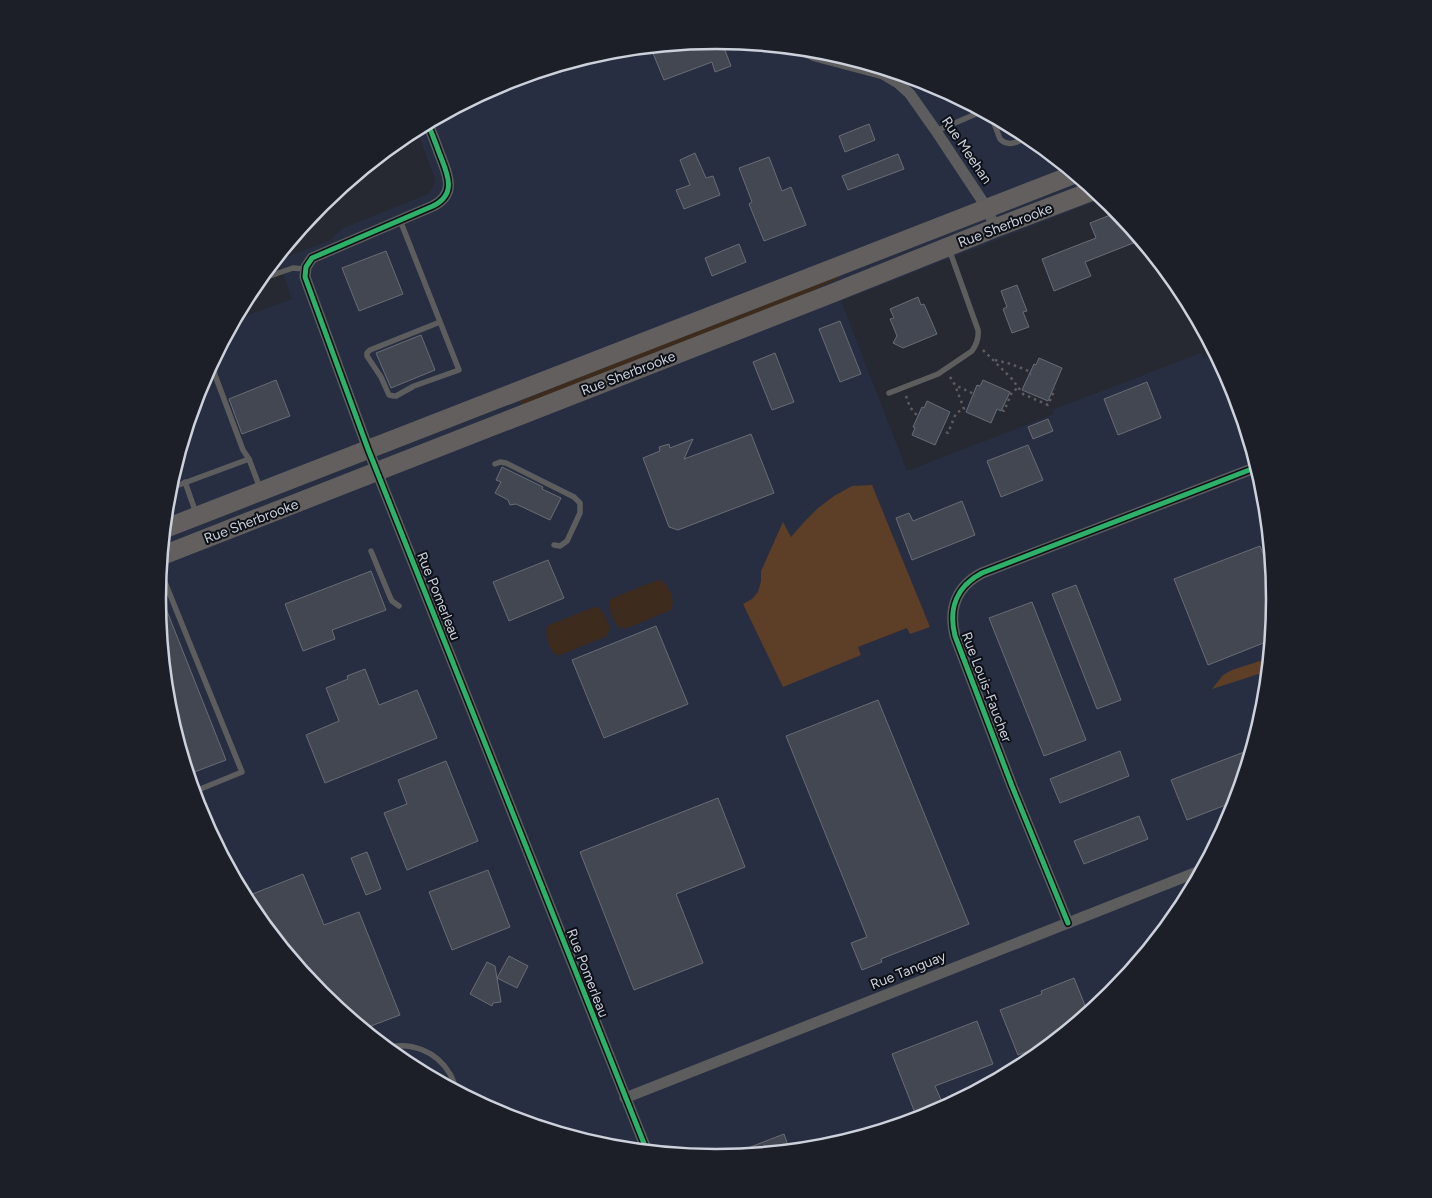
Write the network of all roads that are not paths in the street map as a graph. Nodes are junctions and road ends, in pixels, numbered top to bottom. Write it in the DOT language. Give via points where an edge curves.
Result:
graph roads {
  1 [pos="851,65"];
  2 [pos="864,69"];
  3 [pos="888,76"];
  4 [pos="899,80"];
  5 [pos="905,89"];
  6 [pos="976,114"];
  7 [pos="994,124"];
  8 [pos="430,129"];
  9 [pos="936,131"];
  10 [pos="1021,140"];
  11 [pos="1069,176"];
  12 [pos="1087,193"];
  13 [pos="987,208"];
  14 [pos="400,220"];
  15 [pos="995,228"];
  16 [pos="948,247"];
  17 [pos="305,269"];
  18 [pos="271,276"];
  19 [pos="440,322"];
  20 [pos="213,376"];
  21 [pos="889,393"];
  22 [pos="368,449"];
  23 [pos="249,458"];
  24 [pos="495,464"];
  25 [pos="1251,469"];
  26 [pos="377,472"];
  27 [pos="185,482"];
  28 [pos="178,485"];
  29 [pos="261,491"];
  30 [pos="197,516"];
  31 [pos="170,527"];
  32 [pos="554,545"];
  33 [pos="371,551"];
  34 [pos="168,553"];
  35 [pos="166,586"];
  36 [pos="399,606"];
  37 [pos="200,789"];
  38 [pos="1193,873"];
  39 [pos="1068,923"];
  40 [pos="395,1046"];
  41 [pos="454,1083"];
  42 [pos="625,1098"];
  43 [pos="644,1145"];
  1 -- 2 [label="street, Rue Meehan"];
  3 -- 5 [label="street, Rue Meehan"];
  4 -- 5 [label="lane"];
  5 -- 9 [label="street, Rue Meehan"];
  6 -- 9 [label="lane"];
  7 -- 10 [label="lane" via="1002,142 1009,144"];
  8 -- 14 [label="street" via="448,175 448,190 437,204"];
  9 -- 13 [label="street, Rue Meehan"];
  11 -- 13 [label="main road, Rue Sherbrooke"];
  12 -- 15 [label="main road, Rue Sherbrooke"];
  13 -- 15 [label="street, Rue Meehan"];
  13 -- 22 [label="main road, Rue Sherbrooke"];
  14 -- 17 [label="street" via="312,258"];
  14 -- 19 [label="lane"];
  15 -- 16 [label="main road, Rue Sherbrooke"];
  16 -- 21 [label="lane" via="978,330 977,343 972,351 938,374"];
  16 -- 26 [label="main road, Rue Sherbrooke"];
  17 -- 18 [label="lane" via="293,268"];
  17 -- 22 [label="street, Rue Pomerleau" via="305,277"];
  19 -- 19 [label="lane" via="459,370 394,396 389,395 367,353"];
  20 -- 23 [label="lane"];
  22 -- 26 [label="street, Rue Pomerleau"];
  22 -- 29 [label="main road, Rue Sherbrooke"];
  23 -- 27 [label="lane"];
  23 -- 29 [label="lane"];
  24 -- 32 [label="lane" via="506,463 580,503 580,513 567,541 560,546"];
  25 -- 39 [label="street, Rue Louis-Faucher" via="982,573 966,584 957,598 952,616 954,636"];
  26 -- 34 [label="main road, Rue Sherbrooke"];
  26 -- 42 [label="street, Rue Pomerleau"];
  27 -- 28 [label="lane"];
  27 -- 30 [label="lane"];
  29 -- 30 [label="main road, Rue Sherbrooke"];
  30 -- 31 [label="main road, Rue Sherbrooke"];
  33 -- 36 [label="lane" via="390,598"];
  35 -- 37 [label="lane" via="242,772"];
  38 -- 39 [label="street, Rue Tanguay"];
  39 -- 42 [label="street, Rue Tanguay"];
  40 -- 41 [label="lane" via="404,1045 426,1051 444,1065"];
  42 -- 43 [label="street, Rue Pomerleau"];
}
